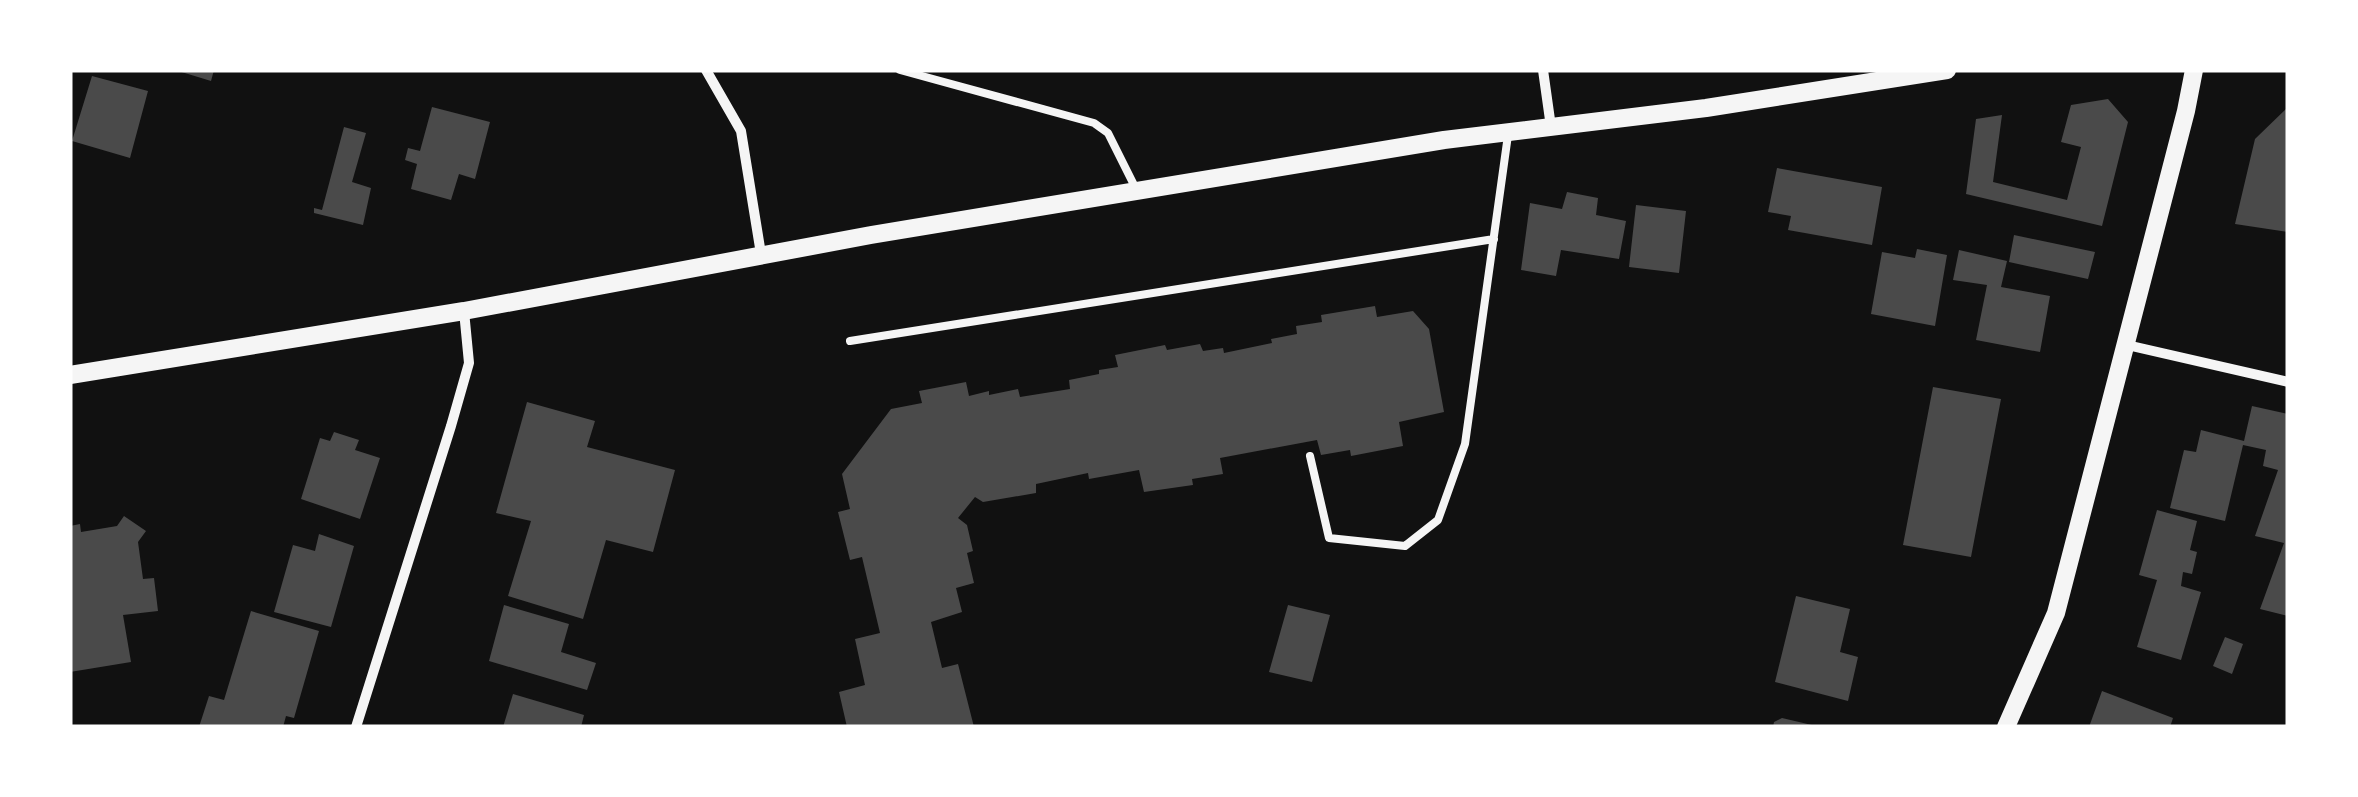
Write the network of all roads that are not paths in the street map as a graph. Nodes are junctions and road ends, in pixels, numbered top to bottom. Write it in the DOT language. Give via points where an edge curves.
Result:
graph roads {
  1 [pos="706,70"];
  2 [pos="900,70"];
  3 [pos="1544,70"];
  4 [pos="1946,70"];
  5 [pos="2194,70"];
  6 [pos="1922,72"];
  7 [pos="1551,127"];
  8 [pos="1508,131"];
  9 [pos="1137,192"];
  10 [pos="1494,239"];
  11 [pos="761,254"];
  12 [pos="464,311"];
  13 [pos="850,340"];
  14 [pos="2126,345"];
  15 [pos="70,374"];
  16 [pos="2288,382"];
  17 [pos="1310,456"];
  18 [pos="356,727"];
  19 [pos="2006,727"];
  1 -- 11 [label="street" via="740,131"];
  2 -- 9 [label="lane" via="1094,124 1108,133"];
  3 -- 7 [label="street"];
  4 -- 6 [label="street"];
  5 -- 14 [label="street"];
  6 -- 7 [label="street"];
  7 -- 8 [label="street"];
  8 -- 9 [label="street"];
  8 -- 10 [label="lane"];
  9 -- 11 [label="street"];
  10 -- 13 [label="lane"];
  10 -- 17 [label="lane" via="1465,444 1438,520 1405,546 1329,538"];
  11 -- 12 [label="street"];
  12 -- 15 [label="street"];
  12 -- 18 [label="street" via="468,363"];
  14 -- 16 [label="street"];
  14 -- 19 [label="street" via="2056,613"];
}
